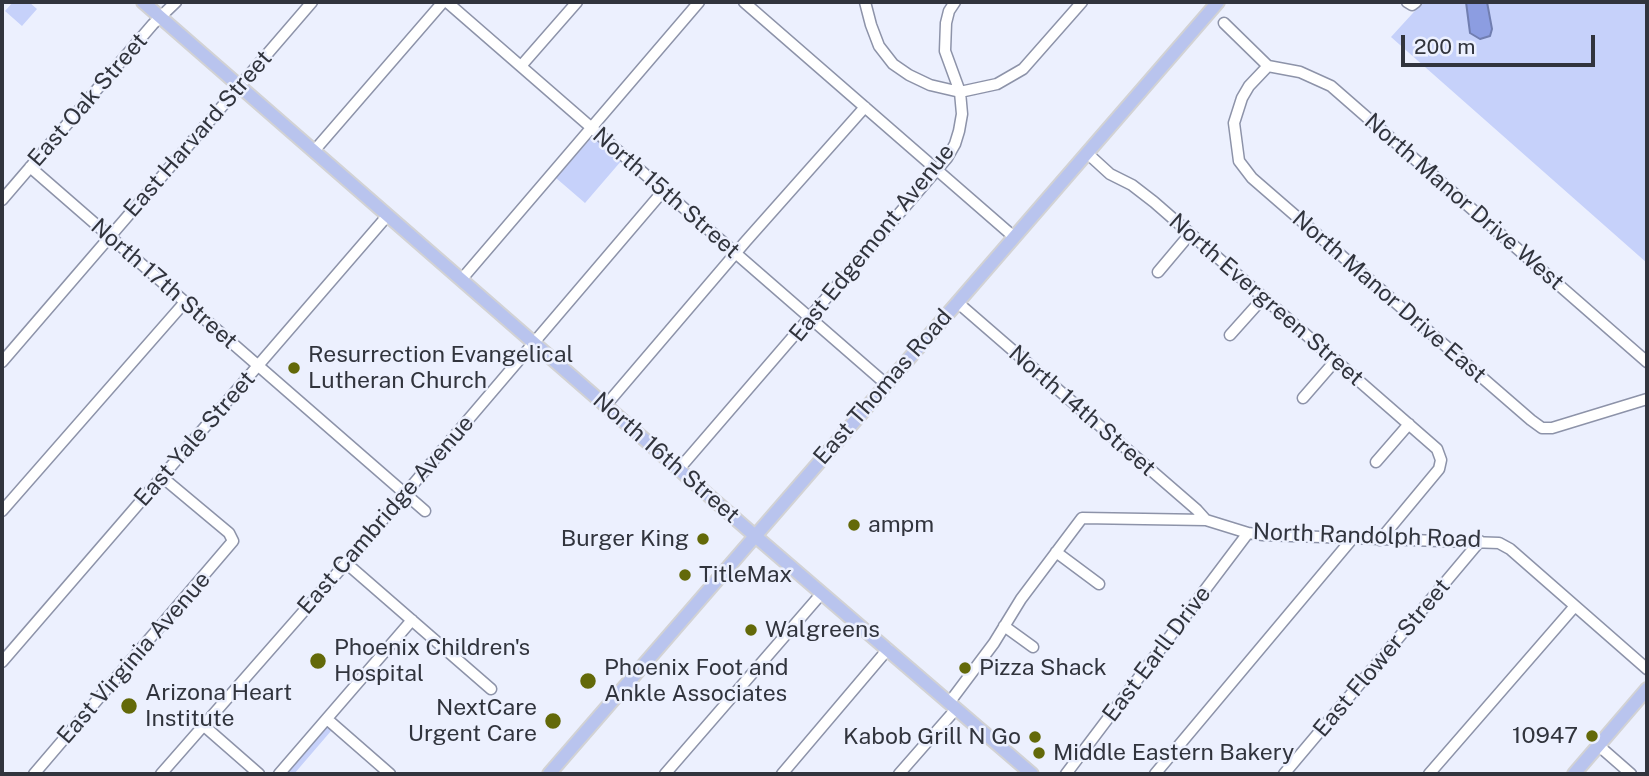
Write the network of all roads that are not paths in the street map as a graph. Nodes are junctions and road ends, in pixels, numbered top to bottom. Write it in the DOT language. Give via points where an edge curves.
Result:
graph roads {
  1 [pos="143,2"];
  2 [pos="177,2"];
  3 [pos="312,2"];
  4 [pos="445,2"];
  5 [pos="577,2"];
  6 [pos="699,2"];
  7 [pos="744,2"];
  8 [pos="865,2"];
  9 [pos="955,2"];
  10 [pos="1082,2"];
  11 [pos="1218,2"];
  12 [pos="1407,2"];
  13 [pos="1416,2"];
  14 [pos="160,18"];
  15 [pos="1224,23"];
  16 [pos="521,66"];
  17 [pos="1268,66"];
  18 [pos="239,86"];
  19 [pos="960,92"];
  20 [pos="865,107"];
  21 [pos="591,128"];
  22 [pos="314,151"];
  23 [pos="1087,153"];
  24 [pos="30,167"];
  25 [pos="937,170"];
  26 [pos="664,190"];
  27 [pos="2,200"];
  28 [pos="388,215"];
  29 [pos="1190,234"];
  30 [pos="111,236"];
  31 [pos="1014,237"];
  32 [pos="737,254"];
  33 [pos="1158,272"];
  34 [pos="461,279"];
  35 [pos="1264,297"];
  36 [pos="185,302"];
  37 [pos="957,302"];
  38 [pos="810,316"];
  39 [pos="1230,335"];
  40 [pos="534,343"];
  41 [pos="1336,360"];
  42 [pos="2,362"];
  43 [pos="1647,362"];
  44 [pos="258,366"];
  45 [pos="886,384"];
  46 [pos="1303,398"];
  47 [pos="1647,399"];
  48 [pos="606,405"];
  49 [pos="1409,424"];
  50 [pos="1376,462"];
  51 [pos="679,469"];
  52 [pos="162,477"];
  53 [pos="405,493"];
  54 [pos="2,511"];
  55 [pos="425,511"];
  56 [pos="1400,517"];
  57 [pos="1206,520"];
  58 [pos="1248,533"];
  59 [pos="754,536"];
  60 [pos="1352,539"];
  61 [pos="1380,540"];
  62 [pos="1413,540"];
  63 [pos="1480,541"];
  64 [pos="1056,552"];
  65 [pos="346,563"];
  66 [pos="1099,584"];
  67 [pos="822,593"];
  68 [pos="1575,606"];
  69 [pos="412,620"];
  70 [pos="1004,626"];
  71 [pos="1033,647"];
  72 [pos="888,649"];
  73 [pos="2,662"];
  74 [pos="1647,670"];
  75 [pos="491,689"];
  76 [pos="1647,689"];
  77 [pos="953,706"];
  78 [pos="327,719"];
  79 [pos="203,725"];
  80 [pos="1598,746"];
  81 [pos="1289,772"];
  82 [pos="34,774"];
  83 [pos="161,774"];
  84 [pos="259,774"];
  85 [pos="279,774"];
  86 [pos="390,774"];
  87 [pos="550,774"];
  88 [pos="665,774"];
  89 [pos="782,774"];
  90 [pos="899,774"];
  91 [pos="1032,774"];
  92 [pos="1066,774"];
  93 [pos="1155,774"];
  94 [pos="1429,774"];
  95 [pos="1574,774"];
  96 [pos="1631,774"];
  1 -- 14 [label="main road, North 16th Street"];
  2 -- 14 [label="street, East Oak Street"];
  3 -- 18 [label="street, East Harvard Street"];
  4 -- 16 [label="street, North 15th Street"];
  4 -- 22 [label="street"];
  5 -- 16 [label="street"];
  6 -- 21 [label="street"];
  7 -- 20 [label="street"];
  8 -- 19 [label="street" via="879,46 893,64 930,85"];
  9 -- 19 [label="street" via="946,23 945,51"];
  10 -- 19 [label="street" via="1023,69 997,84"];
  11 -- 23 [label="main road, East Thomas Road"];
  12 -- 13 [label="street"];
  14 -- 18 [label="main road, North 16th Street"];
  14 -- 24 [label="street, East Oak Street"];
  15 -- 17 [label="street"];
  16 -- 21 [label="street, North 15th Street"];
  17 -- 43 [label="street, North Manor Drive West" via="1300,72 1331,86"];
  17 -- 47 [label="street, North Manor Drive East" via="1249,86 1234,123 1239,161 1252,178 1542,428"];
  18 -- 22 [label="main road, North 16th Street"];
  18 -- 30 [label="street, East Harvard Street"];
  19 -- 25 [label="street, East Edgemont Avenue" via="956,144"];
  20 -- 25 [label="street"];
  20 -- 32 [label="street"];
  21 -- 26 [label="street, North 15th Street"];
  21 -- 34 [label="street"];
  22 -- 28 [label="main road, North 16th Street"];
  23 -- 29 [label="street, North Evergreen Street"];
  23 -- 31 [label="main road, East Thomas Road"];
  24 -- 27 [label="street, East Oak Street"];
  24 -- 30 [label="street, North 17th Street"];
  25 -- 31 [label="street"];
  25 -- 38 [label="street, East Edgemont Avenue"];
  26 -- 32 [label="street, North 15th Street"];
  26 -- 40 [label="street, East Cambridge Avenue"];
  28 -- 34 [label="main road, North 16th Street"];
  28 -- 44 [label="street, East Yale Street"];
  29 -- 33 [label="street"];
  29 -- 35 [label="street, North Evergreen Street"];
  30 -- 36 [label="street, North 17th Street"];
  30 -- 42 [label="street, East Harvard Street"];
  31 -- 37 [label="main road, East Thomas Road"];
  32 -- 38 [label="street, North 15th Street"];
  32 -- 48 [label="street"];
  34 -- 40 [label="main road, North 16th Street"];
  35 -- 39 [label="street"];
  35 -- 41 [label="street, North Evergreen Street"];
  36 -- 44 [label="street, North 17th Street"];
  36 -- 54 [label="street"];
  37 -- 45 [label="main road, East Thomas Road"];
  37 -- 57 [label="street, North 14th Street"];
  38 -- 45 [label="street, North 15th Street"];
  38 -- 51 [label="street, East Edgemont Avenue"];
  40 -- 48 [label="main road, North 16th Street"];
  40 -- 53 [label="street, East Cambridge Avenue"];
  41 -- 46 [label="street"];
  41 -- 49 [label="street, North Evergreen Street"];
  44 -- 52 [label="street, East Yale Street"];
  44 -- 53 [label="street, North 17th Street"];
  45 -- 59 [label="main road, East Thomas Road"];
  48 -- 51 [label="main road, North 16th Street"];
  49 -- 50 [label="street"];
  49 -- 56 [label="street, North Evergreen Street" via="1440,454 1439,469"];
  51 -- 59 [label="main road, North 16th Street"];
  52 -- 73 [label="street, East Yale Street"];
  52 -- 82 [label="street, East Virginia Avenue" via="233,541"];
  53 -- 55 [label="street, North 17th Street"];
  53 -- 65 [label="street, East Cambridge Avenue"];
  56 -- 61 [label="street"];
  56 -- 62 [label="street" via="1402,531"];
  57 -- 58 [label="street, North Randolph Road"];
  57 -- 64 [label="street, North Randolph Road" via="1082,518"];
  58 -- 60 [label="street, North Randolph Road"];
  58 -- 92 [label="street, East Earll Drive"];
  59 -- 67 [label="main road, North 16th Street"];
  59 -- 87 [label="main road, East Thomas Road"];
  60 -- 61 [label="street, North Randolph Road"];
  60 -- 93 [label="street"];
  61 -- 62 [label="street, North Randolph Road"];
  62 -- 63 [label="street, North Randolph Road"];
  63 -- 68 [label="street, North Randolph Road" via="1505,545"];
  63 -- 81 [label="street, East Flower Street"];
  64 -- 66 [label="street"];
  64 -- 70 [label="street"];
  65 -- 69 [label="street"];
  65 -- 79 [label="street, East Cambridge Avenue"];
  67 -- 72 [label="main road, North 16th Street"];
  67 -- 88 [label="street"];
  68 -- 74 [label="street, North Randolph Road"];
  68 -- 94 [label="street"];
  69 -- 75 [label="street"];
  69 -- 78 [label="street"];
  70 -- 71 [label="street"];
  70 -- 77 [label="street"];
  72 -- 77 [label="main road, North 16th Street"];
  72 -- 89 [label="street"];
  76 -- 80 [label="main road"];
  77 -- 90 [label="street"];
  77 -- 91 [label="main road, North 16th Street"];
  78 -- 85 [label="street"];
  78 -- 86 [label="street"];
  79 -- 83 [label="street, East Cambridge Avenue"];
  79 -- 84 [label="street"];
  80 -- 95 [label="main road"];
  80 -- 96 [label="street"];
}
